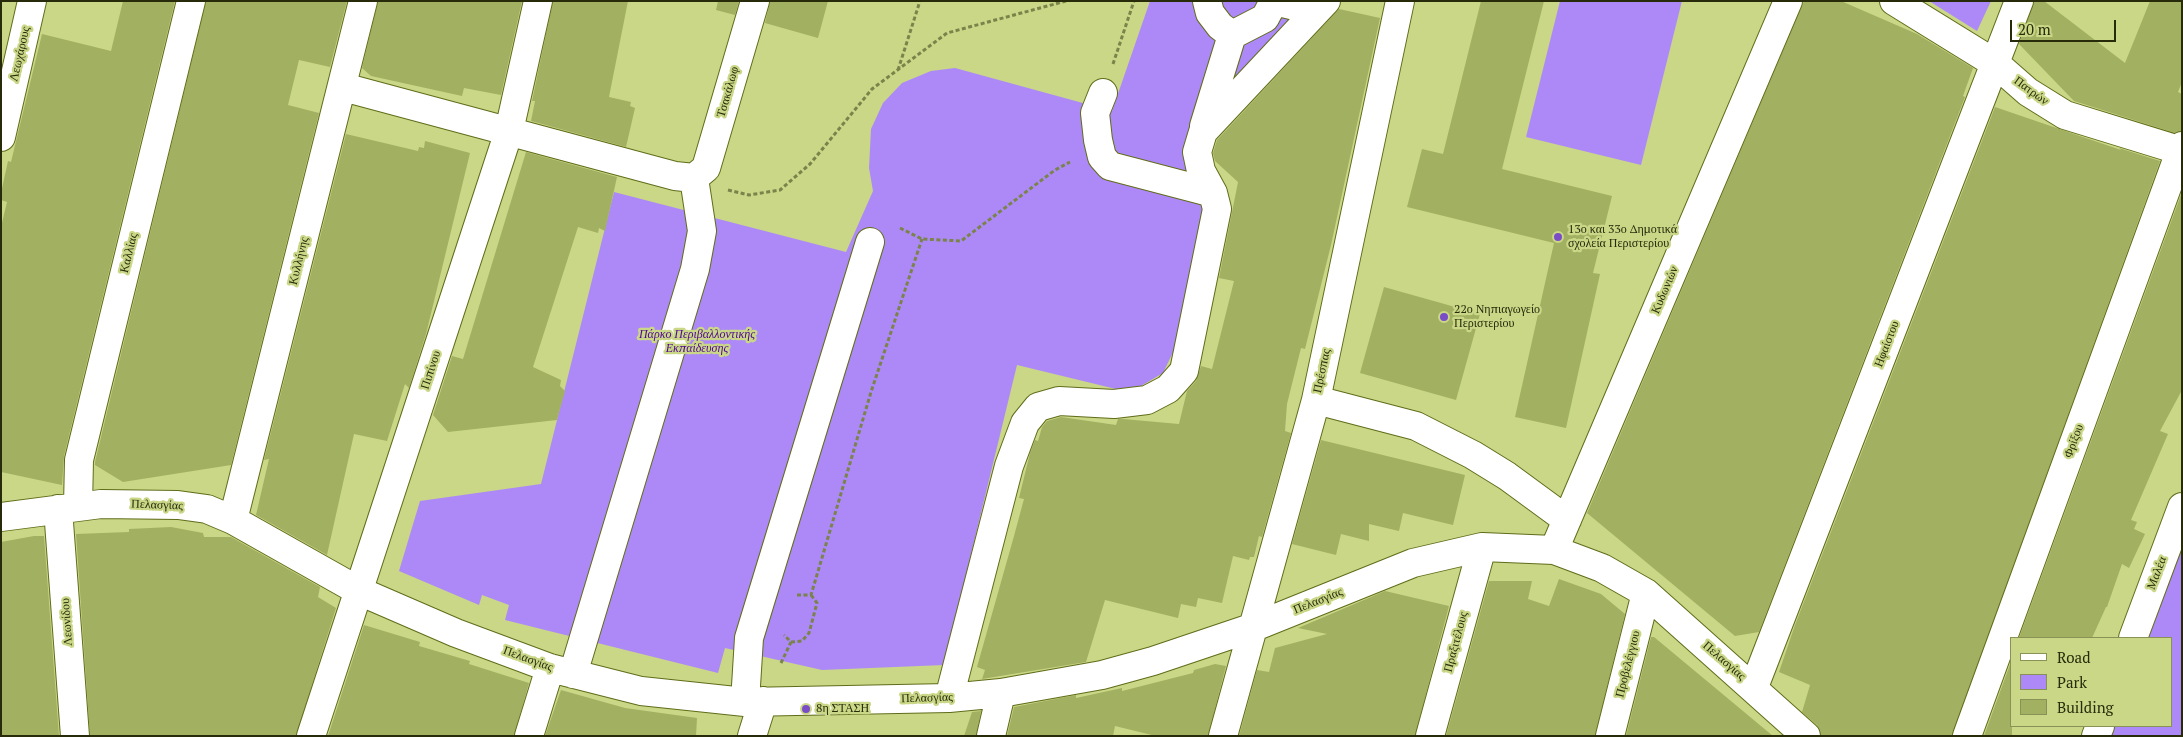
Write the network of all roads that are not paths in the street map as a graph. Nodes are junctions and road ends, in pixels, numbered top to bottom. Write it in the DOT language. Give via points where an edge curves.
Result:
graph roads {
  1 [pos="32,1"];
  2 [pos="191,1"];
  3 [pos="364,1"];
  4 [pos="538,1"];
  5 [pos="755,1"];
  6 [pos="1207,1"];
  7 [pos="1274,1"];
  8 [pos="1400,1"];
  9 [pos="1788,1"];
  10 [pos="1894,1"];
  11 [pos="2019,1"];
  12 [pos="1320,6"];
  13 [pos="1232,35"];
  14 [pos="1996,64"];
  15 [pos="343,87"];
  16 [pos="1103,93"];
  17 [pos="509,131"];
  18 [pos="1203,132"];
  19 [pos="1,137"];
  20 [pos="2181,149"];
  21 [pos="694,178"];
  22 [pos="1213,193"];
  23 [pos="870,242"];
  24 [pos="1316,400"];
  25 [pos="2182,507"];
  26 [pos="68,508"];
  27 [pos="1,517"];
  28 [pos="233,520"];
  29 [pos="1567,520"];
  30 [pos="1482,547"];
  31 [pos="1554,550"];
  32 [pos="359,591"];
  33 [pos="1646,593"];
  34 [pos="1254,627"];
  35 [pos="2133,637"];
  36 [pos="561,671"];
  37 [pos="1754,687"];
  38 [pos="1001,693"];
  39 [pos="949,698"];
  40 [pos="754,701"];
  41 [pos="1802,734"];
  42 [pos="75,736"];
  43 [pos="311,736"];
  44 [pos="528,736"];
  45 [pos="752,736"];
  46 [pos="991,736"];
  47 [pos="1223,736"];
  48 [pos="1430,736"];
  49 [pos="1610,736"];
  50 [pos="1967,736"];
  1 -- 19 [label="street, Λεωχάρους"];
  2 -- 26 [label="street, Καλλίας"];
  3 -- 15 [label="street, Κυλλήνης"];
  4 -- 17 [label="street, Πιπίνου"];
  5 -- 21 [label="street, Τσακάλωφ" via="706,168"];
  6 -- 13 [label="street" via="1210,13"];
  7 -- 12 [label="street"];
  7 -- 13 [label="street" via="1265,18"];
  8 -- 24 [label="street, Πρέσπας"];
  9 -- 29 [label="street, Κυδωνιών"];
  10 -- 14 [label="street, Πατρών"];
  11 -- 14 [label="street, Ηφαίστου"];
  12 -- 18 [label="street"];
  13 -- 18 [label="street"];
  14 -- 20 [label="street, Πατρών" via="2028,92 2065,115"];
  14 -- 37 [label="street, Ηφαίστου"];
  15 -- 17 [label="street"];
  15 -- 28 [label="street, Κυλλήνης"];
  16 -- 22 [label="street" via="1095,113 1102,157 1110,166"];
  17 -- 21 [label="street" via="675,176"];
  17 -- 32 [label="street, Πιπίνου"];
  18 -- 22 [label="street" via="1197,152 1201,171"];
  20 -- 50 [label="street, Φρίξου"];
  21 -- 36 [label="street" via="702,231 695,269"];
  22 -- 39 [label="street" via="1217,209 1184,371 1168,388 1147,400 1114,404 1059,401 1038,408 1025,423 1009,466"];
  23 -- 40 [label="street" via="749,638"];
  24 -- 29 [label="street" via="1416,426 1508,476"];
  24 -- 34 [label="street, Πρέσπας"];
  25 -- 35 [label="street, Μαλέα"];
  26 -- 27 [label="street, Πελασγίας"];
  26 -- 28 [label="street, Πελασγίας" via="101,504 178,505 207,510"];
  26 -- 42 [label="street, Λεωνίδου"];
  28 -- 32 [label="street, Πελασγίας"];
  29 -- 31 [label="street, Κυδωνιών"];
  30 -- 31 [label="street, Πελασγίας"];
  30 -- 34 [label="street, Πελασγίας" via="1413,563"];
  30 -- 48 [label="street, Πραξιτέλους"];
  31 -- 33 [label="street, Πελασγίας" via="1602,568"];
  32 -- 36 [label="street, Πελασγίας" via="456,633"];
  32 -- 43 [label="street, Πιπίνου"];
  33 -- 37 [label="street, Πελασγίας"];
  33 -- 49 [label="street, Προβελέγγιου"];
  34 -- 38 [label="street, Πελασγίας" via="1102,675"];
  34 -- 47 [label="street, Πρέσπας"];
  36 -- 40 [label="street, Πελασγίας" via="641,691"];
  36 -- 44 [label="street"];
  37 -- 41 [label="street, Πελασγίας"];
  38 -- 39 [label="street, Πελασγίας"];
  38 -- 46 [label="street"];
  39 -- 40 [label="street, Πελασγίας"];
  40 -- 45 [label="street"];
}
